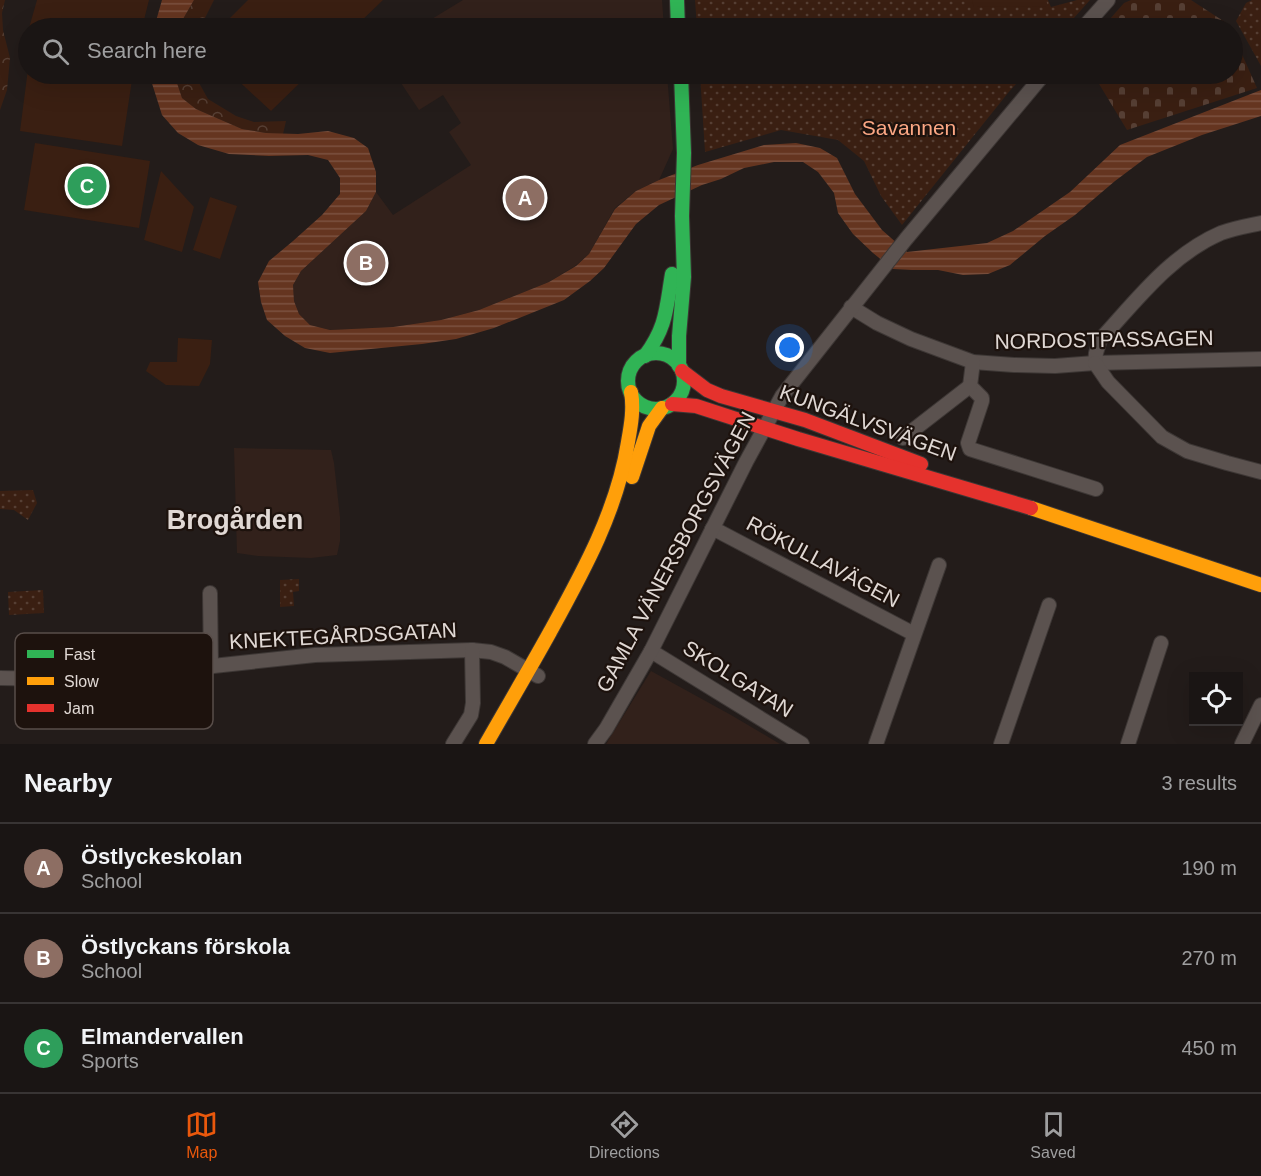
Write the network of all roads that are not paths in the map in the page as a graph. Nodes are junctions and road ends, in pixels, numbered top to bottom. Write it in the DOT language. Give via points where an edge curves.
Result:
graph roads {
  1 [pos="676,0"];
  2 [pos="1108,0"];
  3 [pos="677,18"];
  4 [pos="1092,18"];
  5 [pos="681,84"];
  6 [pos="1036,84"];
  7 [pos="682,216"];
  8 [pos="1261,223"];
  9 [pos="851,307"];
  10 [pos="645,356"];
  11 [pos="1261,359"];
  12 [pos="973,362"];
  13 [pos="1095,363"];
  14 [pos="681,368"];
  15 [pos="970,386"];
  16 [pos="631,392"];
  17 [pos="667,406"];
  18 [pos="774,410"];
  19 [pos="765,429"];
  20 [pos="903,438"];
  21 [pos="1261,472"];
  22 [pos="1095,489"];
  23 [pos="1043,511"];
  24 [pos="712,529"];
  25 [pos="939,565"];
  26 [pos="1261,585"];
  27 [pos="210,593"];
  28 [pos="1049,605"];
  29 [pos="211,633"];
  30 [pos="914,634"];
  31 [pos="1161,643"];
  32 [pos="472,650"];
  33 [pos="651,651"];
  34 [pos="213,666"];
  35 [pos="533,674"];
  36 [pos="0,678"];
  37 [pos="15,678"];
  38 [pos="1261,705"];
  39 [pos="453,744"];
  40 [pos="486,744"];
  41 [pos="500,744"];
  42 [pos="596,744"];
  43 [pos="801,744"];
  44 [pos="876,744"];
  45 [pos="1001,744"];
  46 [pos="1128,744"];
  47 [pos="1242,744"];
  1 -- 3 [label="main road"];
  2 -- 4 [label="street"];
  5 -- 7 [label="main road"];
  6 -- 9 [label="street, GAMLA VÄNERSBORGSVÄGEN"];
  7 -- 10 [label="main road" via="666,317 662,331"];
  7 -- 14 [label="main road"];
  8 -- 13 [label="street" via="1220,234 1193,248 1161,274 1100,340"];
  9 -- 12 [label="street, NORDOSTPASSAGEN" via="911,339"];
  9 -- 18 [label="street, GAMLA VÄNERSBORGSVÄGEN"];
  10 -- 14 [label="main road" via="664,355"];
  10 -- 16 [label="main road" via="630,372"];
  11 -- 13 [label="street, NORDOSTPASSAGEN"];
  12 -- 13 [label="street, NORDOSTPASSAGEN"];
  12 -- 15 [label="street"];
  13 -- 21 [label="street" via="1108,382 1162,437 1187,451"];
  14 -- 17 [label="main road" via="684,386 677,399"];
  14 -- 18 [label="main road, KUNGÄLVSVÄGEN" via="707,390"];
  15 -- 20 [label="street"];
  15 -- 22 [label="street" via="982,398 968,442 970,449"];
  16 -- 17 [label="main road" via="644,406"];
  16 -- 35 [label="main road" via="633,403 623,470 588,561"];
  17 -- 19 [label="main road, KUNGÄLVSVÄGEN" via="696,406"];
  17 -- 35 [label="main road" via="649,426 602,559"];
  18 -- 19 [label="street, GAMLA VÄNERSBORGSVÄGEN"];
  18 -- 23 [label="main road, KUNGÄLVSVÄGEN"];
  19 -- 23 [label="main road, KUNGÄLVSVÄGEN"];
  19 -- 24 [label="street, GAMLA VÄNERSBORGSVÄGEN"];
  23 -- 26 [label="main road, KUNGÄLVSVÄGEN"];
  24 -- 30 [label="street, RÖKULLAVÄGEN"];
  24 -- 33 [label="street, GAMLA VÄNERSBORGSVÄGEN"];
  25 -- 30 [label="street"];
  27 -- 29 [label="street"];
  28 -- 45 [label="street"];
  30 -- 44 [label="street"];
  31 -- 46 [label="street"];
  32 -- 34 [label="street, KNEKTEGÅRDSGATAN" via="315,655"];
  32 -- 35 [label="street, KNEKTEGÅRDSGATAN" via="505,657"];
  32 -- 39 [label="street" via="471,715"];
  33 -- 42 [label="street, GAMLA VÄNERSBORGSVÄGEN"];
  33 -- 43 [label="street, SKOLGATAN"];
  35 -- 40 [label="main road"];
  35 -- 41 [label="main road"];
  36 -- 37 [label="street, KNEKTEGÅRDSGATAN"];
  38 -- 47 [label="street"];
}
